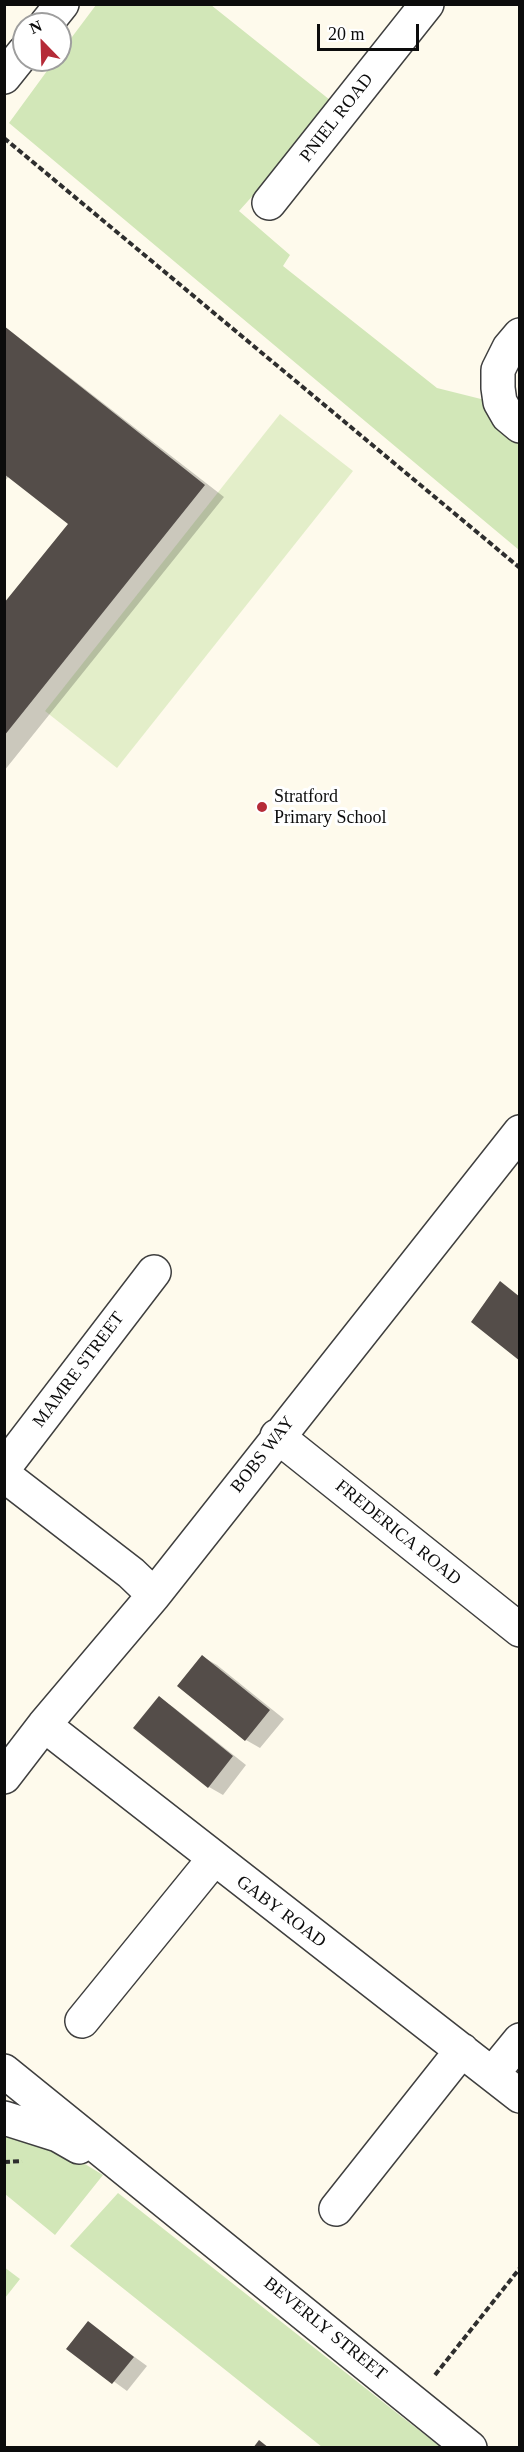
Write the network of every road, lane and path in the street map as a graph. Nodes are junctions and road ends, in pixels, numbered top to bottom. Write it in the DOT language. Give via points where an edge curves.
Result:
graph roads {
  1 [pos="427,4"];
  2 [pos="4,138"];
  3 [pos="269,203"];
  4 [pos="519,335"];
  5 [pos="514,421"];
  6 [pos="519,568"];
  7 [pos="515,1145"];
  8 [pos="154,1272"];
  9 [pos="277,1436"];
  10 [pos="4,1468"];
  11 [pos="4,1474"];
  12 [pos="154,1595"];
  13 [pos="519,1630"];
  14 [pos="44,1725"];
  15 [pos="4,1777"];
  16 [pos="213,1860"];
  17 [pos="82,2021"];
  18 [pos="519,2040"];
  19 [pos="462,2050"];
  20 [pos="4,2071"];
  21 [pos="493,2073"];
  22 [pos="519,2096"];
  23 [pos="4,2118"];
  24 [pos="336,2209"];
  25 [pos="179,2211"];
  26 [pos="519,2268"];
  27 [pos="414,2402"];
  28 [pos="470,2448"];
  1 -- 3 [label="street, PNIEL ROAD"];
  2 -- 6 [label="path"];
  4 -- 5 [label="street" via="498,370 500,402"];
  7 -- 9 [label="street, BOBS WAY"];
  8 -- 10 [label="street, MAMRE STREET"];
  9 -- 12 [label="street, BOBS WAY"];
  9 -- 13 [label="street, FREDERICA ROAD"];
  11 -- 12 [label="street"];
  12 -- 14 [label="street, BOBS WAY"];
  14 -- 15 [label="street, BOBS WAY"];
  14 -- 16 [label="street, GABY ROAD"];
  16 -- 17 [label="street"];
  16 -- 19 [label="street, GABY ROAD"];
  18 -- 21 [label="street"];
  19 -- 21 [label="street, GABY ROAD"];
  19 -- 24 [label="street"];
  20 -- 25 [label="street, BEVERLY STREET"];
  21 -- 22 [label="street, GABY ROAD"];
  23 -- 25 [label="street, BEVERLY STREET" via="58,2135"];
  25 -- 27 [label="street, BEVERLY STREET"];
  26 -- 27 [label="path"];
  27 -- 28 [label="street, BEVERLY STREET"];
}
